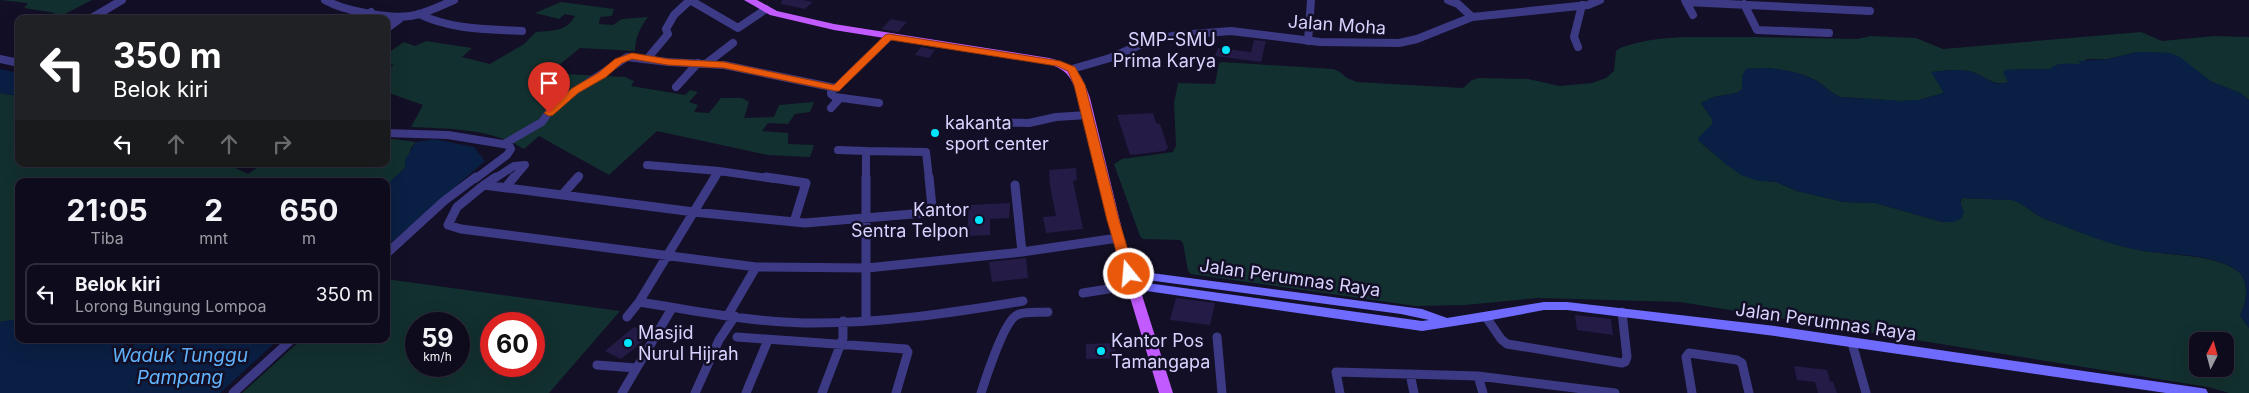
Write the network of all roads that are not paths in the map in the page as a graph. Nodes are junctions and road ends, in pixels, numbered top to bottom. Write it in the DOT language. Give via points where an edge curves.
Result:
graph roads {
  1 [pos="122,0"];
  2 [pos="325,0"];
  3 [pos="454,0"];
  4 [pos="691,0"];
  5 [pos="749,0"];
  6 [pos="1311,0"];
  7 [pos="1448,0"];
  8 [pos="1600,0"];
  9 [pos="1685,1"];
  10 [pos="1458,2"];
  11 [pos="1744,4"];
  12 [pos="1582,6"];
  13 [pos="766,9"];
  14 [pos="1870,11"];
  15 [pos="371,12"];
  16 [pos="419,14"];
  17 [pos="97,15"];
  18 [pos="366,15"];
  19 [pos="390,15"];
  20 [pos="390,15"];
  21 [pos="1693,15"];
  22 [pos="402,17"];
  23 [pos="1472,18"];
  24 [pos="390,26"];
  25 [pos="522,31"];
  26 [pos="1829,34"];
  27 [pos="889,37"];
  28 [pos="1308,41"];
  29 [pos="733,43"];
  30 [pos="1578,48"];
  31 [pos="0,59"];
  32 [pos="647,59"];
  33 [pos="15,62"];
  34 [pos="698,63"];
  35 [pos="707,63"];
  36 [pos="1072,69"];
  37 [pos="676,87"];
  38 [pos="831,88"];
  39 [pos="840,98"];
  40 [pos="879,103"];
  41 [pos="831,108"];
  42 [pos="1088,115"];
  43 [pos="953,122"];
  44 [pos="390,133"];
  45 [pos="504,144"];
  46 [pos="838,150"];
  47 [pos="866,151"];
  48 [pos="647,164"];
  49 [pos="719,172"];
  50 [pos="579,176"];
  51 [pos="484,185"];
  52 [pos="1015,185"];
  53 [pos="506,187"];
  54 [pos="562,195"];
  55 [pos="694,212"];
  56 [pos="866,219"];
  57 [pos="794,222"];
  58 [pos="1118,238"];
  59 [pos="390,250"];
  60 [pos="1022,252"];
  61 [pos="666,256"];
  62 [pos="756,267"];
  63 [pos="867,268"];
  64 [pos="1131,279"];
  65 [pos="1083,293"];
  66 [pos="1023,301"];
  67 [pos="637,305"];
  68 [pos="1048,312"];
  69 [pos="1622,312"];
  70 [pos="668,314"];
  71 [pos="628,317"];
  72 [pos="1486,318"];
  73 [pos="866,319"];
  74 [pos="731,320"];
  75 [pos="843,324"];
  76 [pos="737,337"];
  77 [pos="1217,337"];
  78 [pos="768,340"];
  79 [pos="842,342"];
  80 [pos="288,343"];
  81 [pos="1852,343"];
  82 [pos="598,365"];
  83 [pos="636,368"];
  84 [pos="1336,372"];
  85 [pos="1410,374"];
  86 [pos="1478,376"];
  87 [pos="1547,388"];
  88 [pos="234,393"];
  89 [pos="622,393"];
  90 [pos="695,393"];
  91 [pos="746,393"];
  92 [pos="822,393"];
  93 [pos="896,393"];
  94 [pos="981,393"];
  95 [pos="1166,393"];
  96 [pos="1222,393"];
  97 [pos="1340,393"];
  98 [pos="1414,393"];
  99 [pos="1482,393"];
  100 [pos="1616,393"];
  101 [pos="1692,393"];
  102 [pos="1749,393"];
  103 [pos="1866,393"];
  104 [pos="2200,393"];
  1 -- 17 [label="street"];
  2 -- 15 [label="street"];
  3 -- 16 [label="street"];
  4 -- 13 [label="street" via="738,28"];
  4 -- 32 [label="street" via="674,15 666,27 668,34"];
  5 -- 13 [label="main road"];
  6 -- 28 [label="street"];
  7 -- 10 [label="street"];
  8 -- 12 [label="street, Jalan Moha"];
  9 -- 11 [label="street"];
  9 -- 21 [label="street"];
  10 -- 23 [label="street"];
  11 -- 14 [label="street"];
  11 -- 26 [label="street" via="1757,30"];
  12 -- 23 [label="street, Jalan Moha"];
  12 -- 30 [label="street" via="1574,38"];
  13 -- 27 [label="main road" via="794,18"];
  15 -- 18 [label="street"];
  15 -- 20 [label="street"];
  16 -- 22 [label="street"];
  16 -- 25 [label="street" via="463,26"];
  19 -- 22 [label="street"];
  22 -- 24 [label="street"];
  23 -- 28 [label="street, Jalan Moha" via="1399,43"];
  27 -- 36 [label="main road" via="1049,61"];
  27 -- 38 [label="street" via="838,88"];
  28 -- 36 [label="street, Jalan Moha" via="1240,31 1193,33 1151,40 1110,58"];
  29 -- 35 [label="street"];
  31 -- 33 [label="street"];
  32 -- 34 [label="street"];
  32 -- 45 [label="street" via="632,56 619,61 566,97 542,122"];
  34 -- 35 [label="street"];
  34 -- 37 [label="street"];
  35 -- 38 [label="street"];
  36 -- 42 [label="main road"];
  38 -- 39 [label="street" via="832,95"];
  39 -- 40 [label="street"];
  39 -- 41 [label="street"];
  42 -- 43 [label="street" via="1030,123"];
  42 -- 58 [label="main road"];
  44 -- 45 [label="street" via="444,134"];
  45 -- 59 [label="street" via="510,147 507,155 444,201"];
  46 -- 47 [label="street"];
  47 -- 56 [label="street"];
  47 -- 56 [label="street" via="926,152 932,207 925,214"];
  48 -- 49 [label="street"];
  49 -- 55 [label="street"];
  49 -- 57 [label="street" via="806,183"];
  50 -- 54 [label="street"];
  51 -- 53 [label="street"];
  51 -- 53 [label="street" via="514,166 525,165"];
  51 -- 61 [label="street" via="460,205 448,225"];
  52 -- 60 [label="street"];
  53 -- 54 [label="street"];
  54 -- 55 [label="street"];
  55 -- 57 [label="street"];
  55 -- 61 [label="street"];
  56 -- 57 [label="street"];
  56 -- 63 [label="street"];
  58 -- 60 [label="street"];
  58 -- 64 [label="main road"];
  60 -- 63 [label="street"];
  61 -- 62 [label="street"];
  61 -- 67 [label="street"];
  62 -- 63 [label="street"];
  62 -- 74 [label="street"];
  63 -- 73 [label="street"];
  64 -- 65 [label="street"];
  64 -- 72 [label="street, Jalan Perumnas Raya" via="1422,326"];
  64 -- 95 [label="main road"];
  66 -- 73 [label="street" via="952,313"];
  67 -- 70 [label="street"];
  67 -- 71 [label="street"];
  68 -- 94 [label="street" via="1013,317"];
  69 -- 72 [label="street, Jalan Perumnas Raya" via="1544,306"];
  69 -- 72 [label="street" via="1627,357 1622,363 1507,344"];
  69 -- 81 [label="street, Jalan Perumnas Raya"];
  70 -- 74 [label="street"];
  70 -- 83 [label="street"];
  73 -- 75 [label="street"];
  74 -- 75 [label="street"];
  74 -- 90 [label="street"];
  75 -- 79 [label="street"];
  76 -- 78 [label="street"];
  77 -- 96 [label="street"];
  78 -- 79 [label="street"];
  78 -- 91 [label="street"];
  79 -- 92 [label="street"];
  79 -- 93 [label="street" via="908,350"];
  80 -- 88 [label="street"];
  81 -- 103 [label="street"];
  81 -- 104 [label="street, Jalan Perumnas Raya"];
  82 -- 83 [label="street"];
  83 -- 89 [label="street"];
  84 -- 85 [label="street"];
  84 -- 97 [label="street"];
  85 -- 86 [label="street"];
  85 -- 98 [label="street"];
  86 -- 87 [label="street"];
  86 -- 99 [label="street"];
  87 -- 100 [label="street"];
  101 -- 102 [label="street" via="1686,357 1689,353 1742,363"];
}
